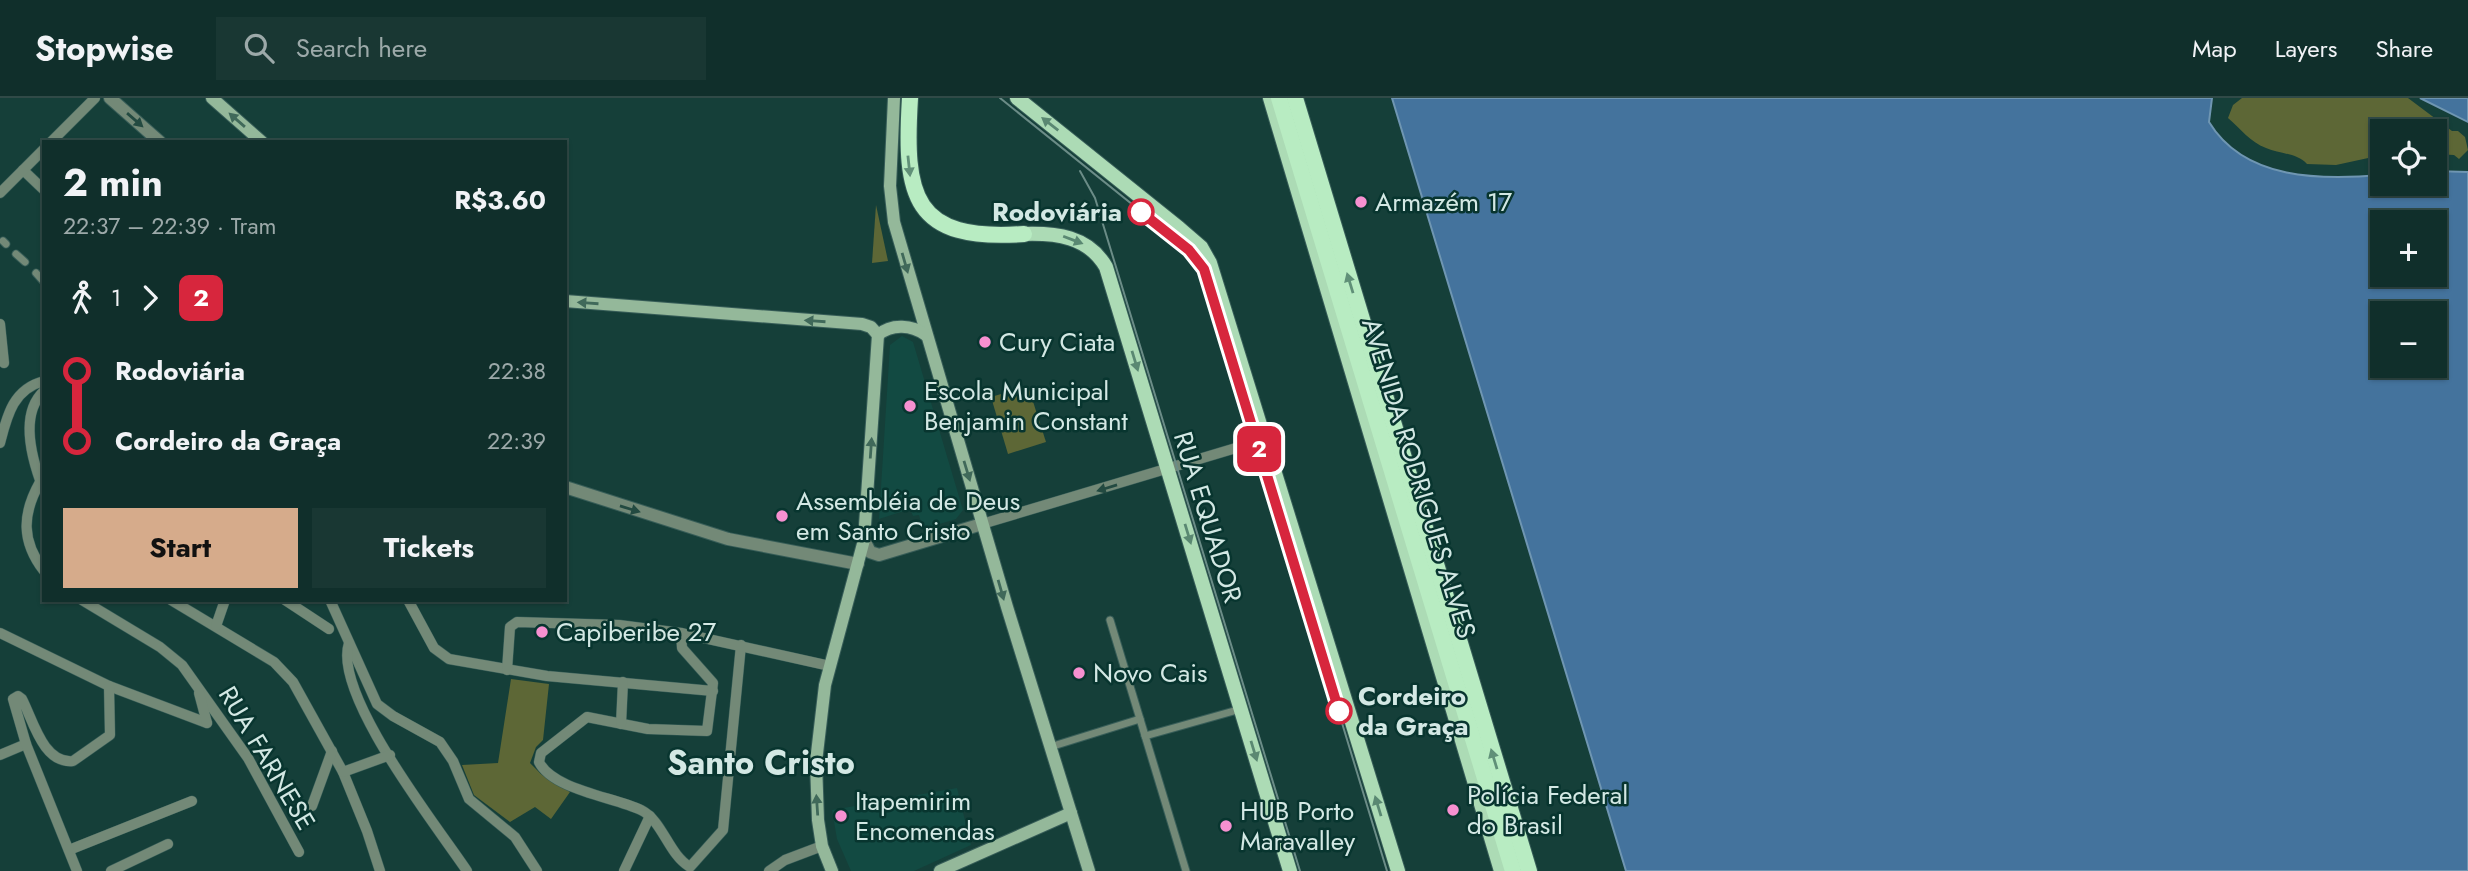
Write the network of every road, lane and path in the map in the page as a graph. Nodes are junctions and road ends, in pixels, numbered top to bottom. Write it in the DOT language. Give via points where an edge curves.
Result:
graph roads {
  1 [pos="95,98"];
  2 [pos="110,98"];
  3 [pos="212,98"];
  4 [pos="894,98"];
  5 [pos="910,98"];
  6 [pos="1017,98"];
  7 [pos="1271,98"];
  8 [pos="1279,98"];
  9 [pos="1295,98"];
  10 [pos="53,140"];
  11 [pos="158,140"];
  12 [pos="260,140"];
  13 [pos="42,151"];
  14 [pos="23,170"];
  15 [pos="42,188"];
  16 [pos="0,193"];
  17 [pos="1024,234"];
  18 [pos="7,245"];
  19 [pos="1333,273"];
  20 [pos="42,280"];
  21 [pos="567,301"];
  22 [pos="0,324"];
  23 [pos="878,335"];
  24 [pos="926,335"];
  25 [pos="4,363"];
  26 [pos="42,382"];
  27 [pos="42,393"];
  28 [pos="1266,439"];
  29 [pos="0,443"];
  30 [pos="1168,469"];
  31 [pos="42,487"];
  32 [pos="567,488"];
  33 [pos="982,524"];
  34 [pos="864,540"];
  35 [pos="858,564"];
  36 [pos="42,567"];
  37 [pos="85,602"];
  38 [pos="174,602"];
  39 [pos="224,602"];
  40 [pos="288,602"];
  41 [pos="331,602"];
  42 [pos="409,602"];
  43 [pos="1110,620"];
  44 [pos="216,626"];
  45 [pos="329,629"];
  46 [pos="0,633"];
  47 [pos="681,633"];
  48 [pos="349,643"];
  49 [pos="741,645"];
  50 [pos="830,666"];
  51 [pos="507,670"];
  52 [pos="197,682"];
  53 [pos="623,682"];
  54 [pos="109,686"];
  55 [pos="713,691"];
  56 [pos="1241,709"];
  57 [pos="1140,719"];
  58 [pos="621,724"];
  59 [pos="1145,736"];
  60 [pos="26,744"];
  61 [pos="1050,747"];
  62 [pos="331,751"];
  63 [pos="0,755"];
  64 [pos="390,755"];
  65 [pos="343,772"];
  66 [pos="192,801"];
  67 [pos="313,806"];
  68 [pos="1071,813"];
  69 [pos="650,816"];
  70 [pos="168,844"];
  71 [pos="822,846"];
  72 [pos="69,850"];
  73 [pos="299,852"];
  74 [pos="77,871"];
  75 [pos="111,871"];
  76 [pos="380,871"];
  77 [pos="467,871"];
  78 [pos="537,871"];
  79 [pos="624,871"];
  80 [pos="769,871"];
  81 [pos="832,871"];
  82 [pos="940,871"];
  83 [pos="1089,871"];
  84 [pos="1185,871"];
  85 [pos="1290,871"];
  86 [pos="1398,871"];
  87 [pos="1501,871"];
  88 [pos="1513,871"];
  89 [pos="1528,871"];
  1 -- 10 [label="street"];
  2 -- 11 [label="street, one-way"];
  12 -- 3 [label="main road, one-way"];
  4 -- 24 [label="main road, one-way" via="891,208"];
  5 -- 17 [label="highway, one-way" via="909,171 928,211 946,226 967,234"];
  28 -- 6 [label="main road, one-way" via="1208,257 1106,167"];
  7 -- 19 [label="highway"];
  7 -- 87 [label="main road, AVENIDA RODRIGUES ALVES"];
  8 -- 19 [label="highway, AVENIDA RODRIGUES ALVES"];
  89 -- 9 [label="highway, AVENIDA RODRIGUES ALVES, one-way"];
  13 -- 14 [label="street"];
  14 -- 15 [label="street"];
  14 -- 16 [label="street"];
  17 -- 30 [label="main road, RUA EQUADOR, one-way" via="1067,236 1090,247 1102,261"];
  18 -- 20 [label="street"];
  19 -- 88 [label="highway, AVENIDA RODRIGUES ALVES"];
  23 -- 21 [label="main road, one-way" via="862,324"];
  22 -- 25 [label="street"];
  23 -- 24 [label="main road" via="904,327"];
  34 -- 23 [label="main road, one-way"];
  24 -- 33 [label="main road, one-way"];
  26 -- 29 [label="street" via="16,398"];
  27 -- 31 [label="street" via="34,402 30,421"];
  28 -- 30 [label="street"];
  86 -- 28 [label="main road, one-way"];
  30 -- 33 [label="street, one-way"];
  30 -- 56 [label="main road, RUA EQUADOR, one-way"];
  31 -- 36 [label="street" via="31,500 25,525"];
  32 -- 35 [label="street, one-way" via="728,539"];
  33 -- 34 [label="street" via="879,555 870,552"];
  33 -- 61 [label="main road, one-way"];
  34 -- 35 [label="main road"];
  35 -- 50 [label="main road"];
  37 -- 52 [label="street" via="160,647"];
  38 -- 44 [label="street"];
  39 -- 44 [label="street"];
  40 -- 45 [label="street"];
  41 -- 48 [label="street"];
  42 -- 51 [label="street" via="443,657"];
  43 -- 57 [label="street"];
  44 -- 62 [label="street" via="284,671"];
  46 -- 54 [label="street"];
  47 -- 49 [label="street"];
  47 -- 51 [label="street" via="619,625 514,622"];
  47 -- 55 [label="street" via="681,646 712,679"];
  48 -- 64 [label="street" via="346,666 363,713"];
  48 -- 78 [label="street" via="377,704 440,742 468,799 515,837"];
  49 -- 50 [label="street"];
  49 -- 69 [label="street" via="723,830 690,867"];
  71 -- 50 [label="main road, one-way" via="816,762"];
  51 -- 53 [label="street"];
  52 -- 54 [label="street, RUA FARNESE" via="207,723"];
  52 -- 73 [label="street, RUA FARNESE" via="248,758"];
  53 -- 55 [label="street"];
  53 -- 58 [label="street"];
  54 -- 60 [label="street" via="110,735 81,758 67,761 43,743 18,696 13,703"];
  55 -- 58 [label="street" via="705,732"];
  56 -- 59 [label="street"];
  56 -- 85 [label="main road, RUA EQUADOR, one-way"];
  57 -- 59 [label="street"];
  57 -- 61 [label="street"];
  58 -- 69 [label="street" via="583,719 541,753 539,762 553,776"];
  59 -- 84 [label="street"];
  60 -- 63 [label="street"];
  60 -- 72 [label="street"];
  61 -- 68 [label="main road"];
  62 -- 65 [label="street"];
  62 -- 67 [label="street, RUA FARNESE"];
  64 -- 65 [label="street"];
  64 -- 77 [label="street"];
  65 -- 76 [label="street"];
  66 -- 72 [label="street"];
  68 -- 82 [label="main road"];
  68 -- 83 [label="main road"];
  69 -- 79 [label="street"];
  70 -- 75 [label="street"];
  71 -- 80 [label="street"];
  71 -- 81 [label="main road"];
  72 -- 74 [label="street"];
}
